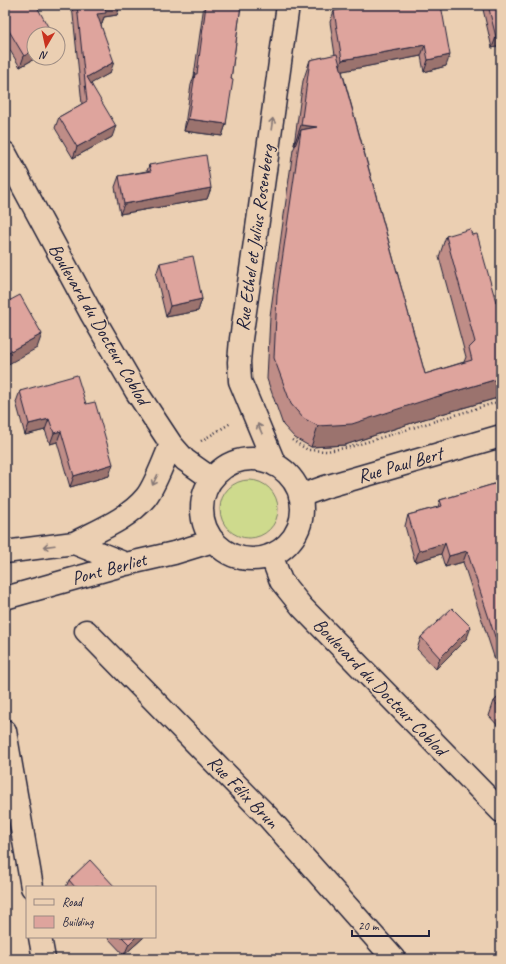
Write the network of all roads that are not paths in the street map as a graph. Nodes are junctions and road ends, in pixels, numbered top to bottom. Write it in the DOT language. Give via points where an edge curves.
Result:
graph roads {
  1 [pos="288,5"];
  2 [pos="5,153"];
  3 [pos="10,175"];
  4 [pos="501,436"];
  5 [pos="178,452"];
  6 [pos="275,465"];
  7 [pos="212,479"];
  8 [pos="300,496"];
  9 [pos="213,541"];
  10 [pos="74,543"];
  11 [pos="5,552"];
  12 [pos="271,555"];
  13 [pos="126,564"];
  14 [pos="5,598"];
  15 [pos="86,631"];
  16 [pos="5,731"];
  17 [pos="10,786"];
  18 [pos="501,811"];
  19 [pos="32,886"];
  20 [pos="40,938"];
  21 [pos="44,959"];
  22 [pos="394,959"];
  6 -- 1 [label="street, Rue Ethel et Julius Rosenberg, one-way" via="240,381 239,362"];
  2 -- 3 [label="street, Boulevard du Docteur Coblod"];
  3 -- 5 [label="street, Boulevard du Docteur Coblod" via="136,392"];
  4 -- 8 [label="street, Rue Paul Bert"];
  5 -- 7 [label="street, Boulevard du Docteur Coblod"];
  5 -- 10 [label="street, one-way" via="137,507 119,520"];
  6 -- 7 [label="street" via="262,460 234,462"];
  6 -- 8 [label="street" via="286,473"];
  7 -- 9 [label="street" via="204,494 202,510 205,526"];
  8 -- 12 [label="street" via="302,510 293,537 283,548"];
  9 -- 12 [label="street" via="238,557 259,559"];
  9 -- 13 [label="street, Pont Berliet"];
  10 -- 11 [label="street, one-way"];
  10 -- 13 [label="street"];
  12 -- 18 [label="street, Boulevard du Docteur Coblod" via="281,581 302,608"];
  13 -- 14 [label="street, Pont Berliet"];
  15 -- 22 [label="street, Rue Félix Brun" via="268,817"];
  16 -- 17 [label="street"];
  17 -- 19 [label="street"];
  20 -- 21 [label="street"];
}
